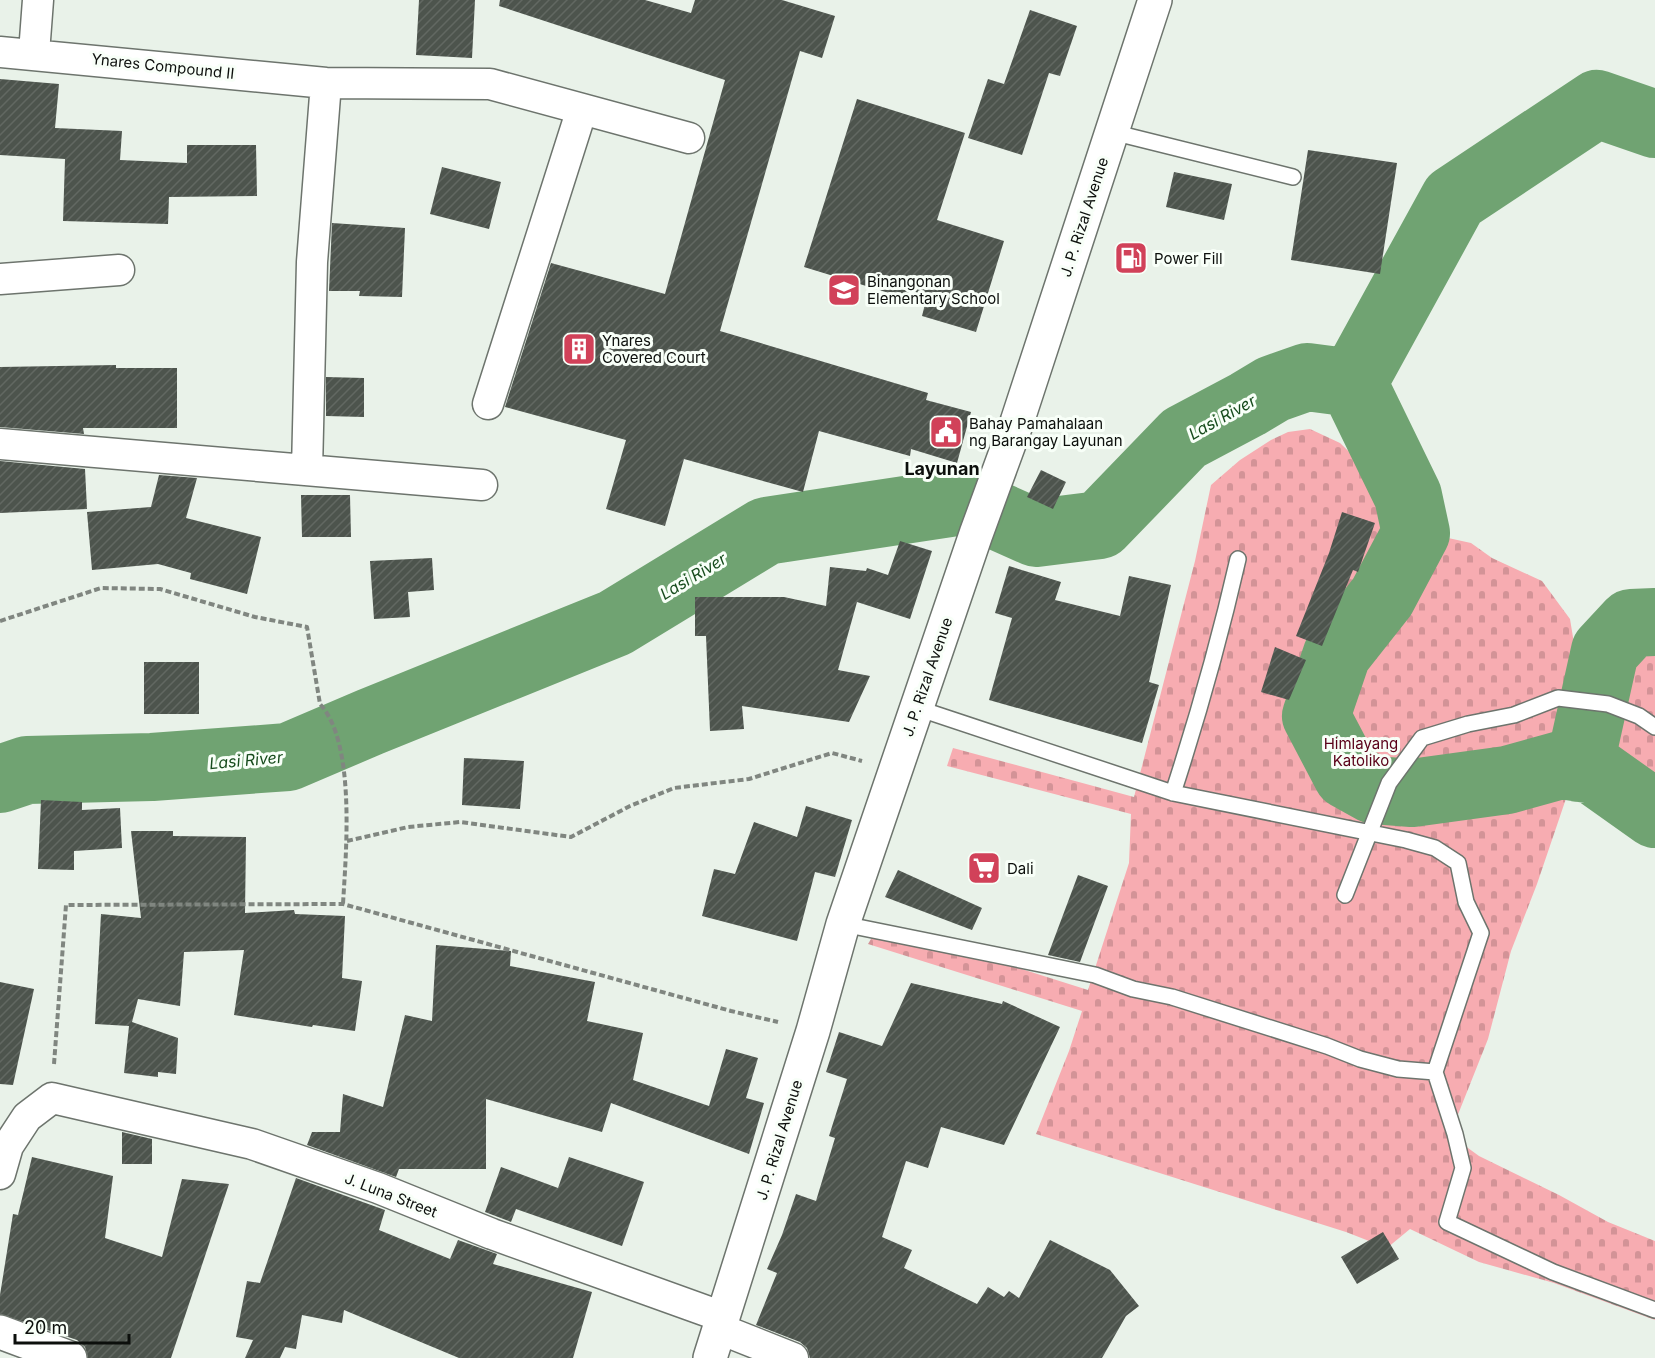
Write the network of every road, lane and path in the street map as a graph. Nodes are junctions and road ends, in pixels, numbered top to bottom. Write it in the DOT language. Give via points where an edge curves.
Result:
graph roads {
  1 [pos="38,0"];
  2 [pos="1155,0"];
  3 [pos="0,52"];
  4 [pos="34,53"];
  5 [pos="326,83"];
  6 [pos="582,109"];
  7 [pos="1112,132"];
  8 [pos="689,138"];
  9 [pos="1293,177"];
  10 [pos="119,270"];
  11 [pos="0,279"];
  12 [pos="488,404"];
  13 [pos="0,444"];
  14 [pos="307,470"];
  15 [pos="482,485"];
  16 [pos="1238,559"];
  17 [pos="0,621"];
  18 [pos="917,708"];
  19 [pos="1655,727"];
  20 [pos="895,770"];
  21 [pos="1173,793"];
  22 [pos="1372,826"];
  23 [pos="347,841"];
  24 [pos="1345,895"];
  25 [pos="343,904"];
  26 [pos="843,924"];
  27 [pos="813,1030"];
  28 [pos="1435,1072"];
  29 [pos="52,1098"];
  30 [pos="0,1174"];
  31 [pos="1655,1310"];
  32 [pos="0,1332"];
  33 [pos="718,1335"];
  34 [pos="70,1358"];
  35 [pos="793,1358"];
  1 -- 4 [label="street"];
  2 -- 7 [label="main road, J. P. Rizal Avenue"];
  3 -- 4 [label="street, Ynares Compound II"];
  4 -- 5 [label="street, Ynares Compound II"];
  5 -- 6 [label="street, Ynares Compound II" via="490,84"];
  5 -- 14 [label="street" via="312,262"];
  6 -- 8 [label="street, Ynares Compound II"];
  6 -- 12 [label="street"];
  7 -- 9 [label="lane"];
  7 -- 18 [label="main road, J. P. Rizal Avenue" via="1017,423"];
  10 -- 11 [label="street"];
  13 -- 14 [label="street"];
  14 -- 15 [label="street"];
  16 -- 21 [label="lane" via="1205,692"];
  17 -- 23 [label="path" via="101,588 160,589 255,617 307,627 320,704 327,712 344,761"];
  18 -- 20 [label="main road, J. P. Rizal Avenue"];
  18 -- 21 [label="lane"];
  19 -- 22 [label="lane" via="1608,704 1558,698 1514,715 1422,738 1389,783"];
  20 -- 23 [label="path" via="832,753 749,779 674,788 571,837 460,822 408,827"];
  20 -- 26 [label="main road, J. P. Rizal Avenue"];
  21 -- 22 [label="lane"];
  22 -- 24 [label="lane"];
  22 -- 28 [label="lane" via="1435,848 1458,863 1466,902 1481,933"];
  23 -- 25 [label="path"];
  25 -- 27 [label="path"];
  25 -- 29 [label="path" via="66,905"];
  26 -- 27 [label="main road, J. P. Rizal Avenue"];
  26 -- 28 [label="lane" via="1095,975 1398,1070"];
  27 -- 33 [label="main road, J. P. Rizal Avenue"];
  28 -- 31 [label="lane" via="1463,1168 1447,1222 1553,1272"];
  29 -- 30 [label="street" via="27,1117 8,1146"];
  29 -- 33 [label="street, J. Luna Street" via="252,1144 378,1188 492,1234"];
  32 -- 34 [label="main road"];
  33 -- 35 [label="street, J. Luna Street"];
}
